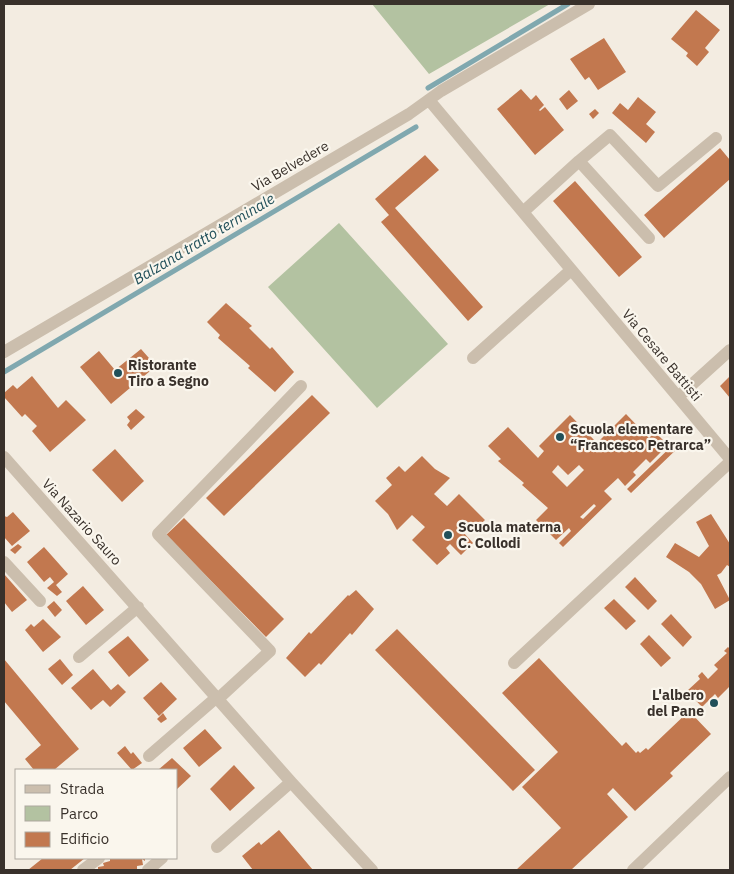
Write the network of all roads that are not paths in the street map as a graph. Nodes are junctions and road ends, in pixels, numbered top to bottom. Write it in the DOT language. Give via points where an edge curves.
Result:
graph roads {
  1 [pos="589,4"];
  2 [pos="430,100"];
  3 [pos="716,138"];
  4 [pos="579,161"];
  5 [pos="523,212"];
  6 [pos="649,238"];
  7 [pos="571,270"];
  8 [pos="730,350"];
  9 [pos="4,352"];
  10 [pos="473,358"];
  11 [pos="301,386"];
  12 [pos="678,397"];
  13 [pos="4,457"];
  14 [pos="730,460"];
  15 [pos="4,562"];
  16 [pos="40,601"];
  17 [pos="138,607"];
  18 [pos="79,657"];
  19 [pos="514,662"];
  20 [pos="218,697"];
  21 [pos="149,756"];
  22 [pos="730,777"];
  23 [pos="291,782"];
  24 [pos="217,847"];
  25 [pos="98,859"];
  26 [pos="161,859"];
  27 [pos="83,870"];
  28 [pos="148,870"];
  29 [pos="372,870"];
  30 [pos="633,870"];
  1 -- 2 [label="street, Via Belvedere"];
  2 -- 5 [label="street, Via Cesare Battisti"];
  2 -- 9 [label="street, Via Belvedere"];
  3 -- 4 [label="street" via="658,186 610,134"];
  4 -- 5 [label="street"];
  4 -- 6 [label="street"];
  5 -- 7 [label="street, Via Cesare Battisti"];
  7 -- 10 [label="street"];
  7 -- 12 [label="street, Via Cesare Battisti"];
  8 -- 12 [label="street"];
  11 -- 20 [label="street" via="158,534 270,651"];
  12 -- 14 [label="street, Via Cesare Battisti"];
  13 -- 17 [label="street, Via Nazario Sauro"];
  14 -- 19 [label="street"];
  15 -- 16 [label="street"];
  17 -- 18 [label="street"];
  17 -- 20 [label="street, Via Nazario Sauro"];
  20 -- 21 [label="street"];
  20 -- 23 [label="street, Via Nazario Sauro"];
  22 -- 30 [label="street"];
  23 -- 24 [label="street"];
  23 -- 29 [label="street, Via Nazario Sauro"];
  25 -- 27 [label="street"];
  26 -- 28 [label="street"];
}
